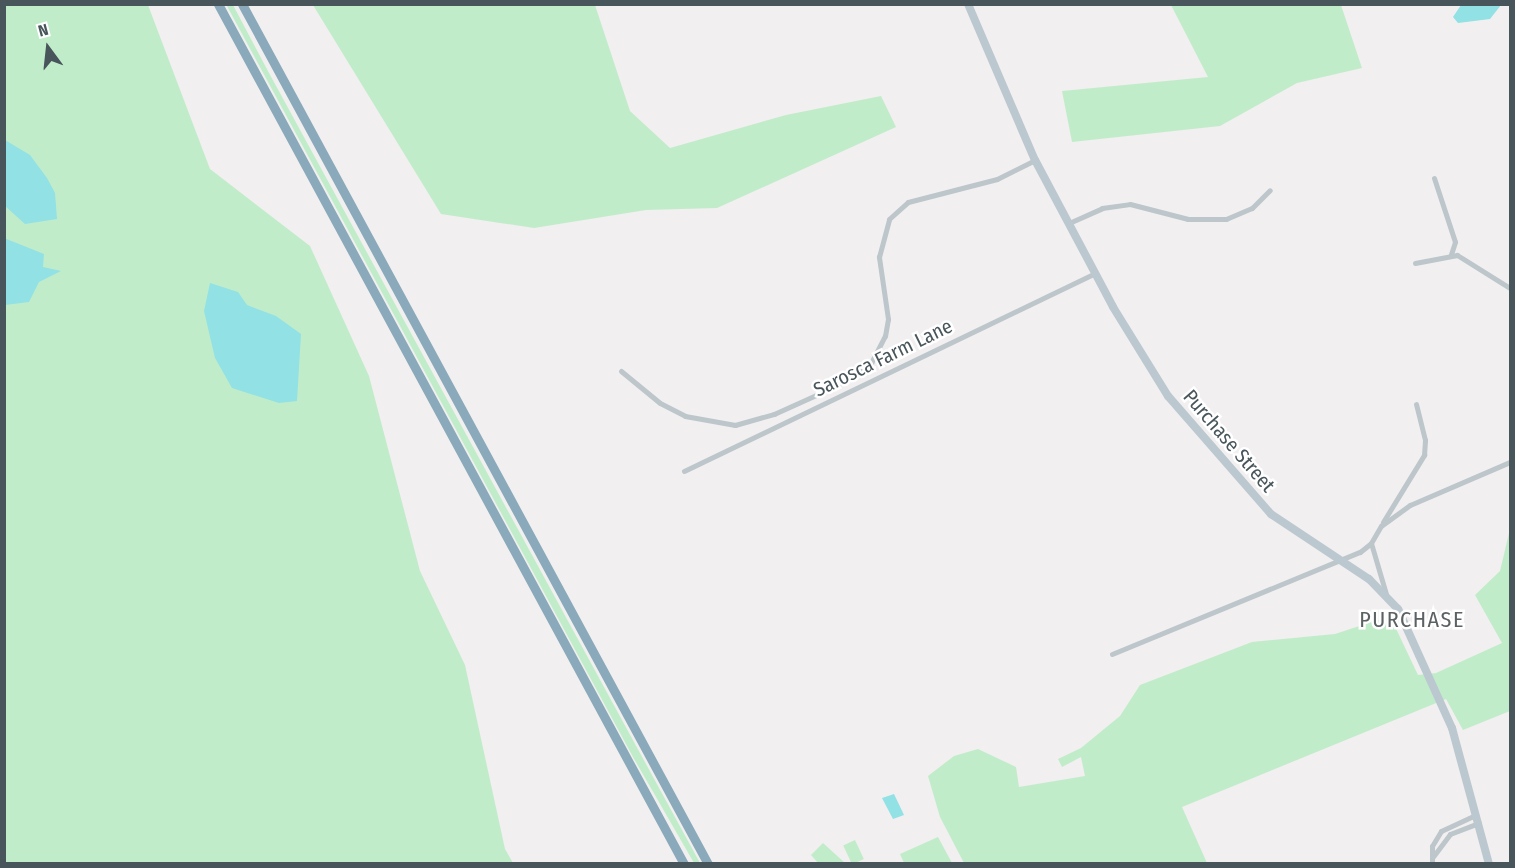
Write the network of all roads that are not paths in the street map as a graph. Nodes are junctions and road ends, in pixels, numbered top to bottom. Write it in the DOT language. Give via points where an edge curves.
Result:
graph roads {
  1 [pos="218,4"];
  2 [pos="242,4"];
  3 [pos="968,4"];
  4 [pos="1035,160"];
  5 [pos="1434,178"];
  6 [pos="1270,190"];
  7 [pos="1069,223"];
  8 [pos="1451,254"];
  9 [pos="1415,263"];
  10 [pos="1095,273"];
  11 [pos="1510,288"];
  12 [pos="621,371"];
  13 [pos="1416,404"];
  14 [pos="1510,462"];
  15 [pos="684,471"];
  16 [pos="1381,526"];
  17 [pos="1371,543"];
  18 [pos="1335,559"];
  19 [pos="1386,594"];
  20 [pos="1112,654"];
  21 [pos="1478,819"];
  22 [pos="1441,831"];
  23 [pos="1448,836"];
  24 [pos="1432,861"];
  25 [pos="684,864"];
  26 [pos="708,864"];
  27 [pos="1489,864"];
  1 -- 25 [label="highway"];
  2 -- 26 [label="highway"];
  3 -- 4 [label="main road, Purchase Street"];
  4 -- 7 [label="main road, Purchase Street"];
  4 -- 12 [label="street" via="997,179 908,202 889,219 879,257 888,319 885,336 872,363 836,386 774,414 735,425 685,416 660,403"];
  5 -- 8 [label="street" via="1455,242"];
  6 -- 7 [label="street" via="1252,208 1226,219 1188,219 1130,204 1102,208"];
  7 -- 10 [label="main road, Purchase Street"];
  8 -- 9 [label="street"];
  8 -- 11 [label="street"];
  10 -- 15 [label="street, Sarosca Farm Lane"];
  10 -- 18 [label="main road, Purchase Street" via="1168,396 1237,479 1270,514"];
  13 -- 16 [label="street" via="1425,455"];
  14 -- 16 [label="street" via="1410,505"];
  16 -- 17 [label="street"];
  17 -- 18 [label="street" via="1360,552"];
  17 -- 19 [label="street"];
  18 -- 19 [label="main road, Purchase Street"];
  18 -- 20 [label="street"];
  19 -- 21 [label="main road, Purchase Street" via="1398,609 1441,702"];
  21 -- 22 [label="street"];
  21 -- 23 [label="street"];
  21 -- 27 [label="main road, Purchase Street"];
  22 -- 23 [label="street"];
  22 -- 24 [label="street" via="1432,846"];
  23 -- 24 [label="street"];
}
